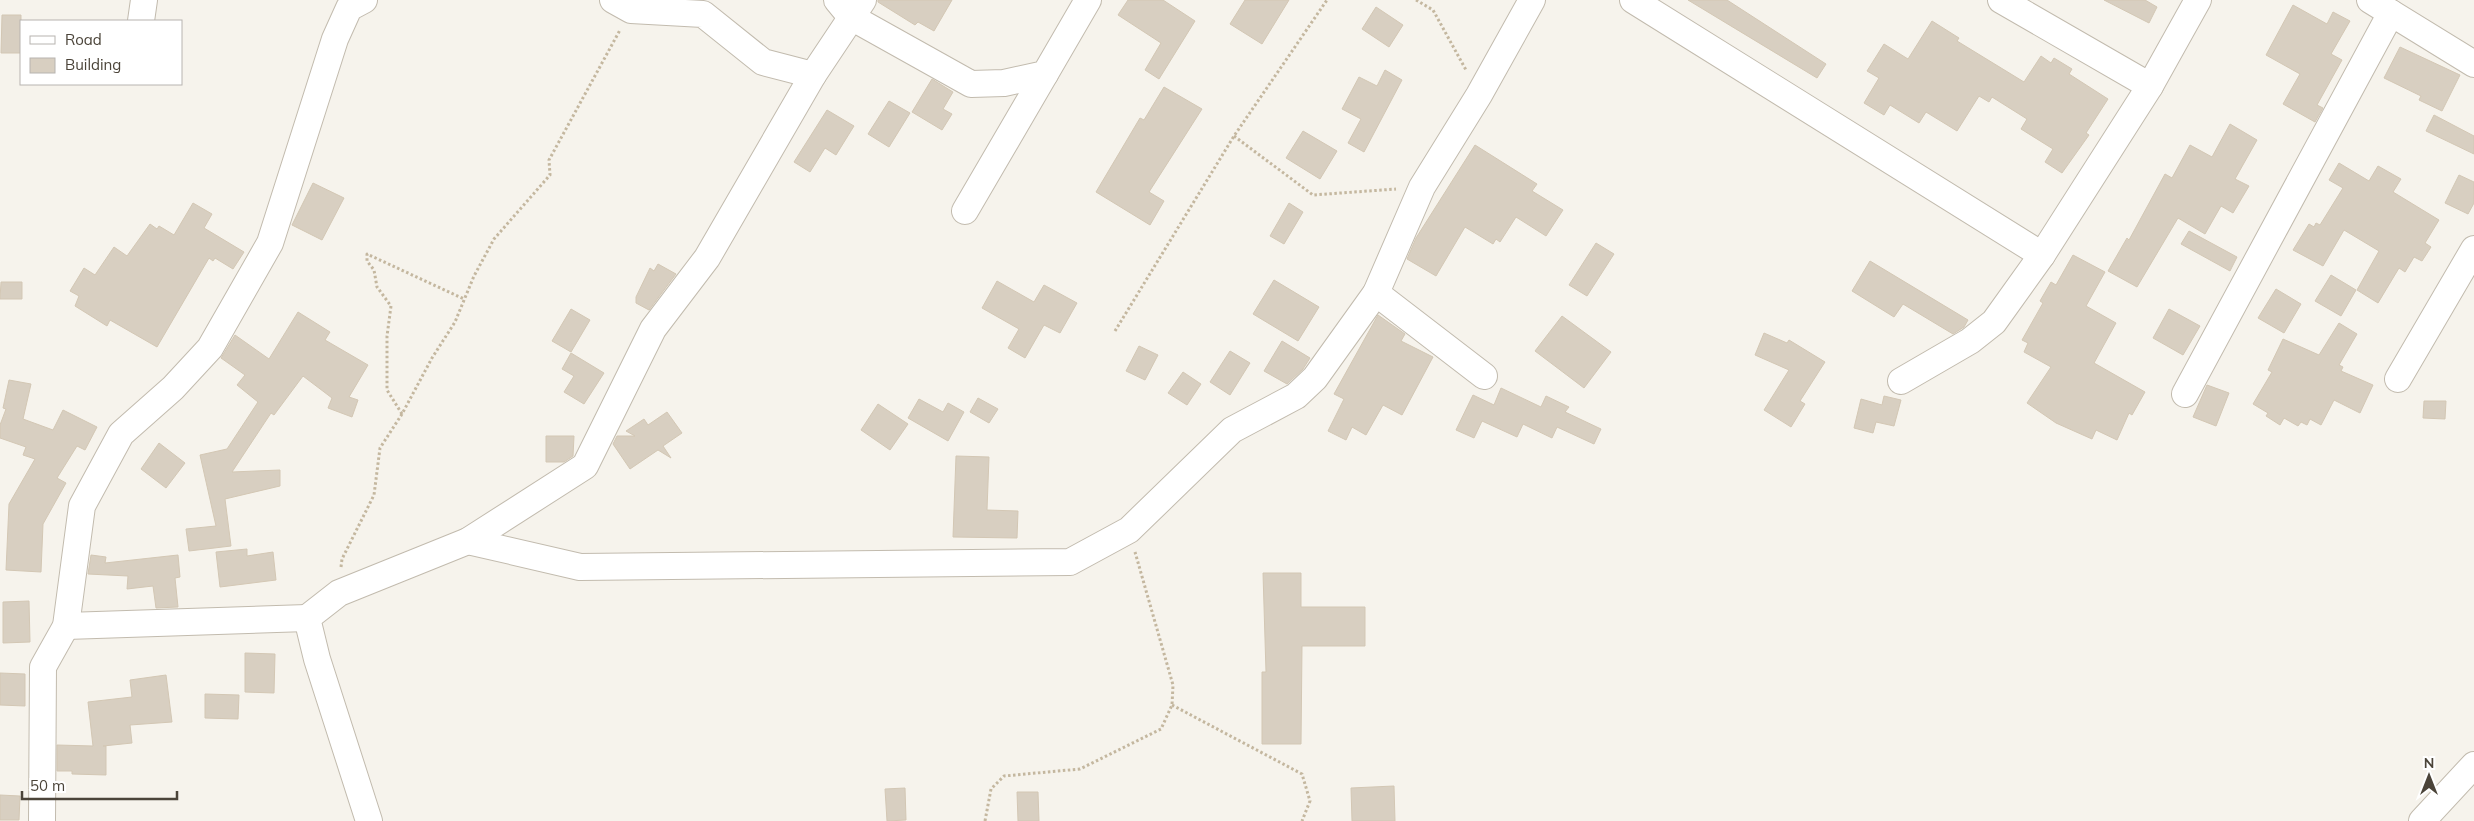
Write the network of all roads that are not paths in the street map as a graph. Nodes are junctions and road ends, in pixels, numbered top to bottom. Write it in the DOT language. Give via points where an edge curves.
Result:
graph roads {
  1 [pos="144,0"];
  2 [pos="364,0"];
  3 [pos="1088,0"];
  4 [pos="1532,0"];
  5 [pos="1633,0"];
  6 [pos="2001,0"];
  7 [pos="2198,0"];
  8 [pos="622,5"];
  9 [pos="850,6"];
  10 [pos="2380,6"];
  11 [pos="706,7"];
  12 [pos="141,20"];
  13 [pos="2474,64"];
  14 [pos="1044,74"];
  15 [pos="813,75"];
  16 [pos="2150,86"];
  17 [pos="965,211"];
  18 [pos="2474,250"];
  19 [pos="2042,255"];
  20 [pos="1376,293"];
  21 [pos="1484,376"];
  22 [pos="2398,379"];
  23 [pos="1901,380"];
  24 [pos="2185,394"];
  25 [pos="468,541"];
  26 [pos="307,618"];
  27 [pos="66,626"];
  28 [pos="2474,765"];
  29 [pos="42,821"];
  30 [pos="368,821"];
  31 [pos="2422,821"];
  1 -- 12 [label="street"];
  2 -- 27 [label="street" via="349,8 335,39 265,251 210,348 173,388 121,434 82,506"];
  3 -- 14 [label="street"];
  4 -- 20 [label="street" via="1422,187"];
  5 -- 19 [label="street"];
  6 -- 16 [label="street"];
  7 -- 16 [label="street"];
  8 -- 11 [label="street"];
  9 -- 14 [label="street" via="971,84 1004,84"];
  9 -- 15 [label="street"];
  10 -- 13 [label="street"];
  10 -- 24 [label="street"];
  11 -- 15 [label="street" via="763,62"];
  14 -- 17 [label="street"];
  15 -- 25 [label="street" via="707,258 654,329 585,466"];
  16 -- 19 [label="street"];
  18 -- 22 [label="street"];
  19 -- 23 [label="street" via="1994,322 1970,341"];
  20 -- 21 [label="street"];
  20 -- 25 [label="street" via="1315,378 1296,396 1232,430 1129,530 1070,562 580,567"];
  25 -- 26 [label="street" via="339,593"];
  26 -- 27 [label="street"];
  26 -- 30 [label="street"];
  27 -- 29 [label="street" via="43,667"];
  28 -- 31 [label="street"];
}
